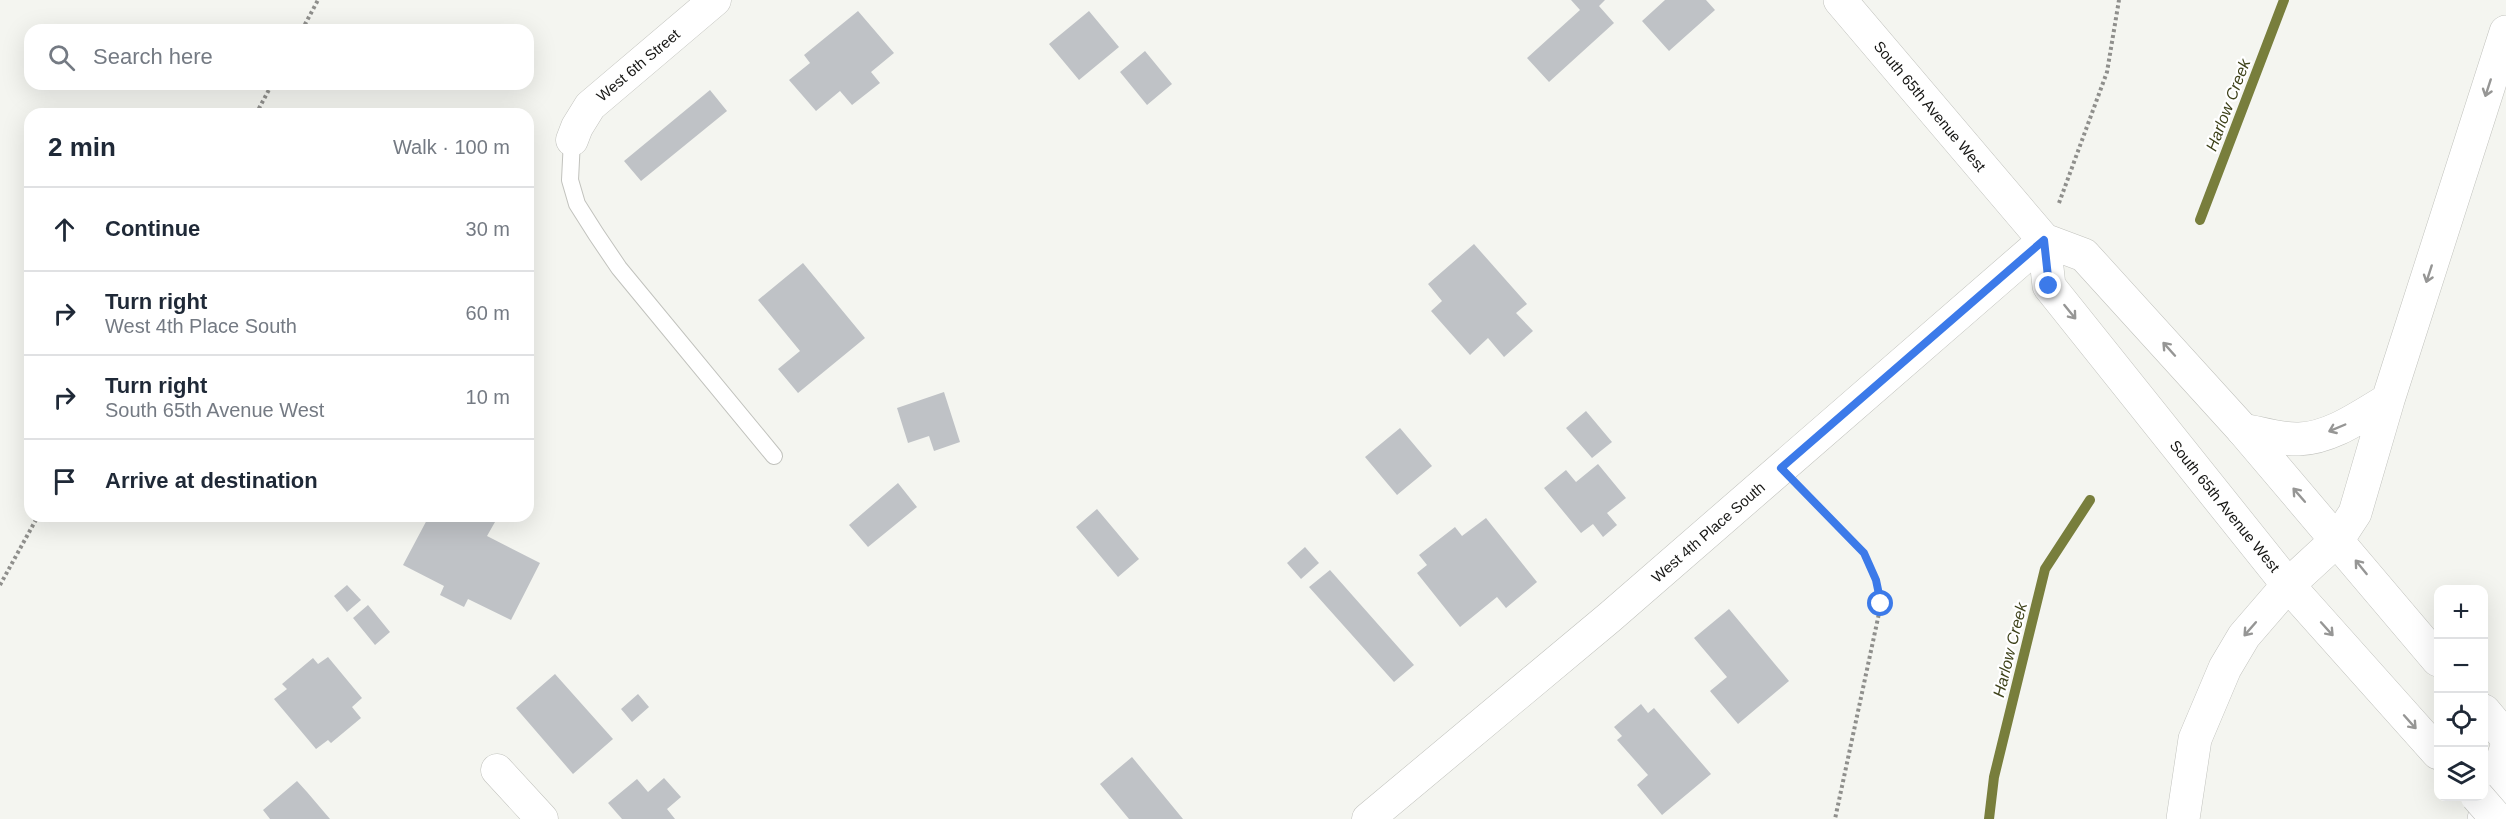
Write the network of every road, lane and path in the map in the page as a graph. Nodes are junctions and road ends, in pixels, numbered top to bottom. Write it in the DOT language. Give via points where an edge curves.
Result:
graph roads {
  1 [pos="318,0"];
  2 [pos="715,0"];
  3 [pos="1840,0"];
  4 [pos="2119,0"];
  5 [pos="305,24"];
  6 [pos="2506,32"];
  7 [pos="270,90"];
  8 [pos="259,108"];
  9 [pos="572,140"];
  10 [pos="2044,240"];
  11 [pos="2388,400"];
  12 [pos="2243,430"];
  13 [pos="774,456"];
  14 [pos="1781,468"];
  15 [pos="35,522"];
  16 [pos="2338,539"];
  17 [pos="0,585"];
  18 [pos="2288,585"];
  19 [pos="2434,654"];
  20 [pos="2488,716"];
  21 [pos="2506,736"];
  22 [pos="2434,748"];
  23 [pos="2506,749"];
  24 [pos="497,770"];
  25 [pos="2481,801"];
  26 [pos="542,819"];
  27 [pos="1368,819"];
  28 [pos="1835,819"];
  29 [pos="2183,819"];
  30 [pos="2484,819"];
  31 [pos="2497,819"];
  1 -- 5 [label="path"];
  2 -- 9 [label="street, West 6th Street" via="590,106"];
  3 -- 10 [label="main road, South 65th Avenue West"];
  4 -- 10 [label="path" via="2107,72"];
  6 -- 11 [label="main road, one-way"];
  7 -- 8 [label="path"];
  9 -- 13 [label="lane" via="570,180 577,204 596,234 619,268"];
  12 -- 10 [label="main road, South 65th Avenue West, one-way" via="2084,255"];
  10 -- 14 [label="street, West 4th Place South"];
  10 -- 18 [label="main road, South 65th Avenue West, one-way" via="2049,286"];
  11 -- 12 [label="main road, one-way" via="2337,429 2314,436 2299,439"];
  11 -- 16 [label="main road" via="2355,513"];
  16 -- 12 [label="main road, South 65th Avenue West, one-way"];
  14 -- 27 [label="street, West 4th Place South"];
  14 -- 28 [label="path" via="1864,553 1881,604"];
  15 -- 17 [label="path"];
  16 -- 18 [label="main road"];
  19 -- 16 [label="main road, South 65th Avenue West, one-way"];
  18 -- 22 [label="main road, South 65th Avenue West, one-way"];
  18 -- 29 [label="main road, one-way" via="2244,636 2225,668 2195,739"];
  20 -- 21 [label="main road"];
  23 -- 30 [label="main road"];
  24 -- 26 [label="street"];
  25 -- 31 [label="main road, bridge"];
}
